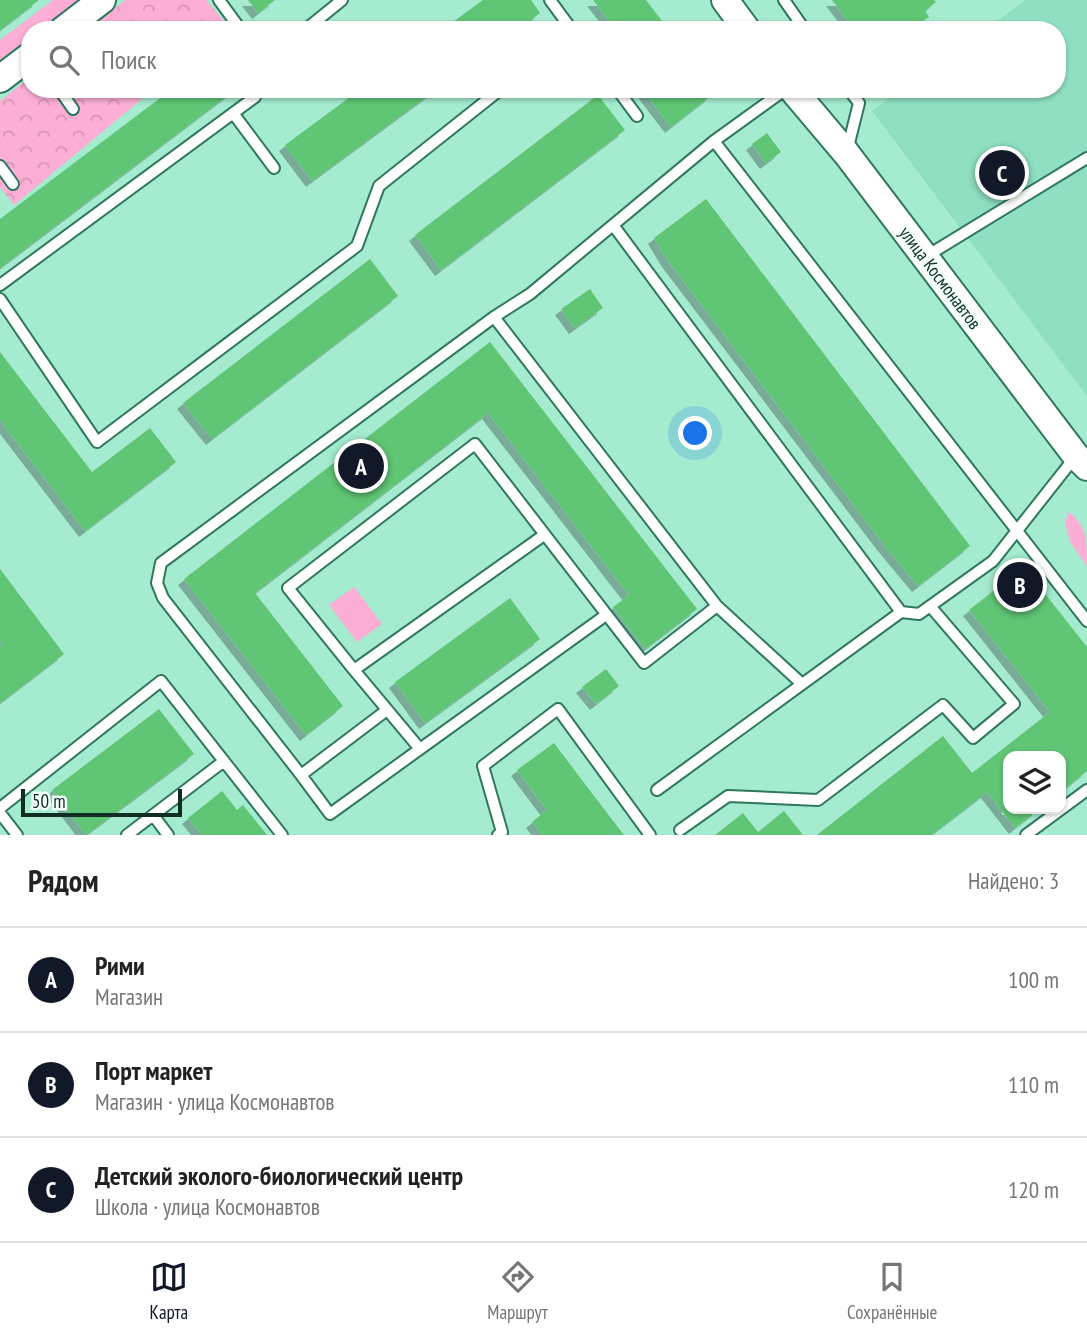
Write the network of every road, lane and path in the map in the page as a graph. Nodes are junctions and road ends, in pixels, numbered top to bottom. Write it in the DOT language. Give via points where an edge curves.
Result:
graph roads {
  1 [pos="102,0"];
  2 [pos="219,0"];
  3 [pos="342,0"];
  4 [pos="550,0"];
  5 [pos="725,0"];
  6 [pos="784,0"];
  7 [pos="75,21"];
  8 [pos="234,21"];
  9 [pos="316,21"];
  10 [pos="565,21"];
  11 [pos="740,21"];
  12 [pos="799,21"];
  13 [pos="21,63"];
  14 [pos="0,79"];
  15 [pos="65,98"];
  16 [pos="254,98"];
  17 [pos="490,98"];
  18 [pos="624,98"];
  19 [pos="774,98"];
  20 [pos="800,98"];
  21 [pos="855,98"];
  22 [pos="73,109"];
  23 [pos="233,113"];
  24 [pos="637,116"];
  25 [pos="715,141"];
  26 [pos="846,153"];
  27 [pos="1087,158"];
  28 [pos="0,166"];
  29 [pos="274,168"];
  30 [pos="13,184"];
  31 [pos="613,225"];
  32 [pos="925,257"];
  33 [pos="0,285"];
  34 [pos="0,299"];
  35 [pos="494,317"];
  36 [pos="1081,462"];
  37 [pos="1018,530"];
  38 [pos="544,536"];
  39 [pos="717,606"];
  40 [pos="930,606"];
  41 [pos="901,612"];
  42 [pos="606,615"];
  43 [pos="1087,621"];
  44 [pos="354,670"];
  45 [pos="802,684"];
  46 [pos="387,710"];
  47 [pos="420,749"];
  48 [pos="224,761"];
  49 [pos="301,775"];
  50 [pos="657,790"];
  51 [pos="1087,790"];
  52 [pos="0,808"];
  53 [pos="0,813"];
  54 [pos="153,815"];
  55 [pos="680,830"];
  56 [pos="17,835"];
  57 [pos="127,835"];
  58 [pos="168,835"];
  59 [pos="282,835"];
  60 [pos="498,835"];
  61 [pos="650,835"];
  62 [pos="1026,835"];
  1 -- 7 [label="street"];
  2 -- 8 [label="lane"];
  3 -- 9 [label="lane"];
  4 -- 10 [label="lane"];
  5 -- 11 [label="street"];
  6 -- 12 [label="lane"];
  13 -- 14 [label="street"];
  15 -- 22 [label="lane"];
  16 -- 23 [label="lane"];
  17 -- 34 [label="lane" via="379,186 357,246 97,442"];
  18 -- 24 [label="lane"];
  19 -- 25 [label="lane"];
  20 -- 26 [label="street, улица Космонавтов"];
  21 -- 26 [label="lane" via="859,103"];
  23 -- 29 [label="lane"];
  23 -- 33 [label="lane"];
  25 -- 31 [label="lane"];
  25 -- 37 [label="lane"];
  26 -- 32 [label="street, улица Космонавтов"];
  27 -- 32 [label="lane"];
  28 -- 30 [label="lane"];
  31 -- 35 [label="lane" via="530,294"];
  31 -- 41 [label="lane"];
  32 -- 36 [label="street, улица Космонавтов"];
  35 -- 39 [label="lane"];
  35 -- 49 [label="lane" via="161,563 157,583 163,598"];
  36 -- 37 [label="lane"];
  37 -- 40 [label="lane" via="993,561"];
  37 -- 43 [label="lane"];
  38 -- 42 [label="lane"];
  38 -- 44 [label="lane"];
  38 -- 44 [label="lane" via="475,444 288,589"];
  39 -- 42 [label="lane" via="644,663"];
  39 -- 45 [label="lane"];
  40 -- 41 [label="lane" via="919,614"];
  40 -- 55 [label="lane" via="1014,704 974,738 943,705 818,800 728,796"];
  41 -- 45 [label="lane"];
  42 -- 47 [label="lane"];
  44 -- 46 [label="lane"];
  45 -- 50 [label="lane"];
  46 -- 47 [label="lane"];
  46 -- 49 [label="lane"];
  47 -- 49 [label="lane" via="330,814"];
  48 -- 52 [label="lane" via="161,681"];
  48 -- 54 [label="lane"];
  48 -- 59 [label="lane"];
  51 -- 62 [label="lane"];
  53 -- 56 [label="lane"];
  54 -- 57 [label="lane"];
  54 -- 58 [label="lane"];
  60 -- 61 [label="lane" via="502,832 483,766 558,709"];
}
